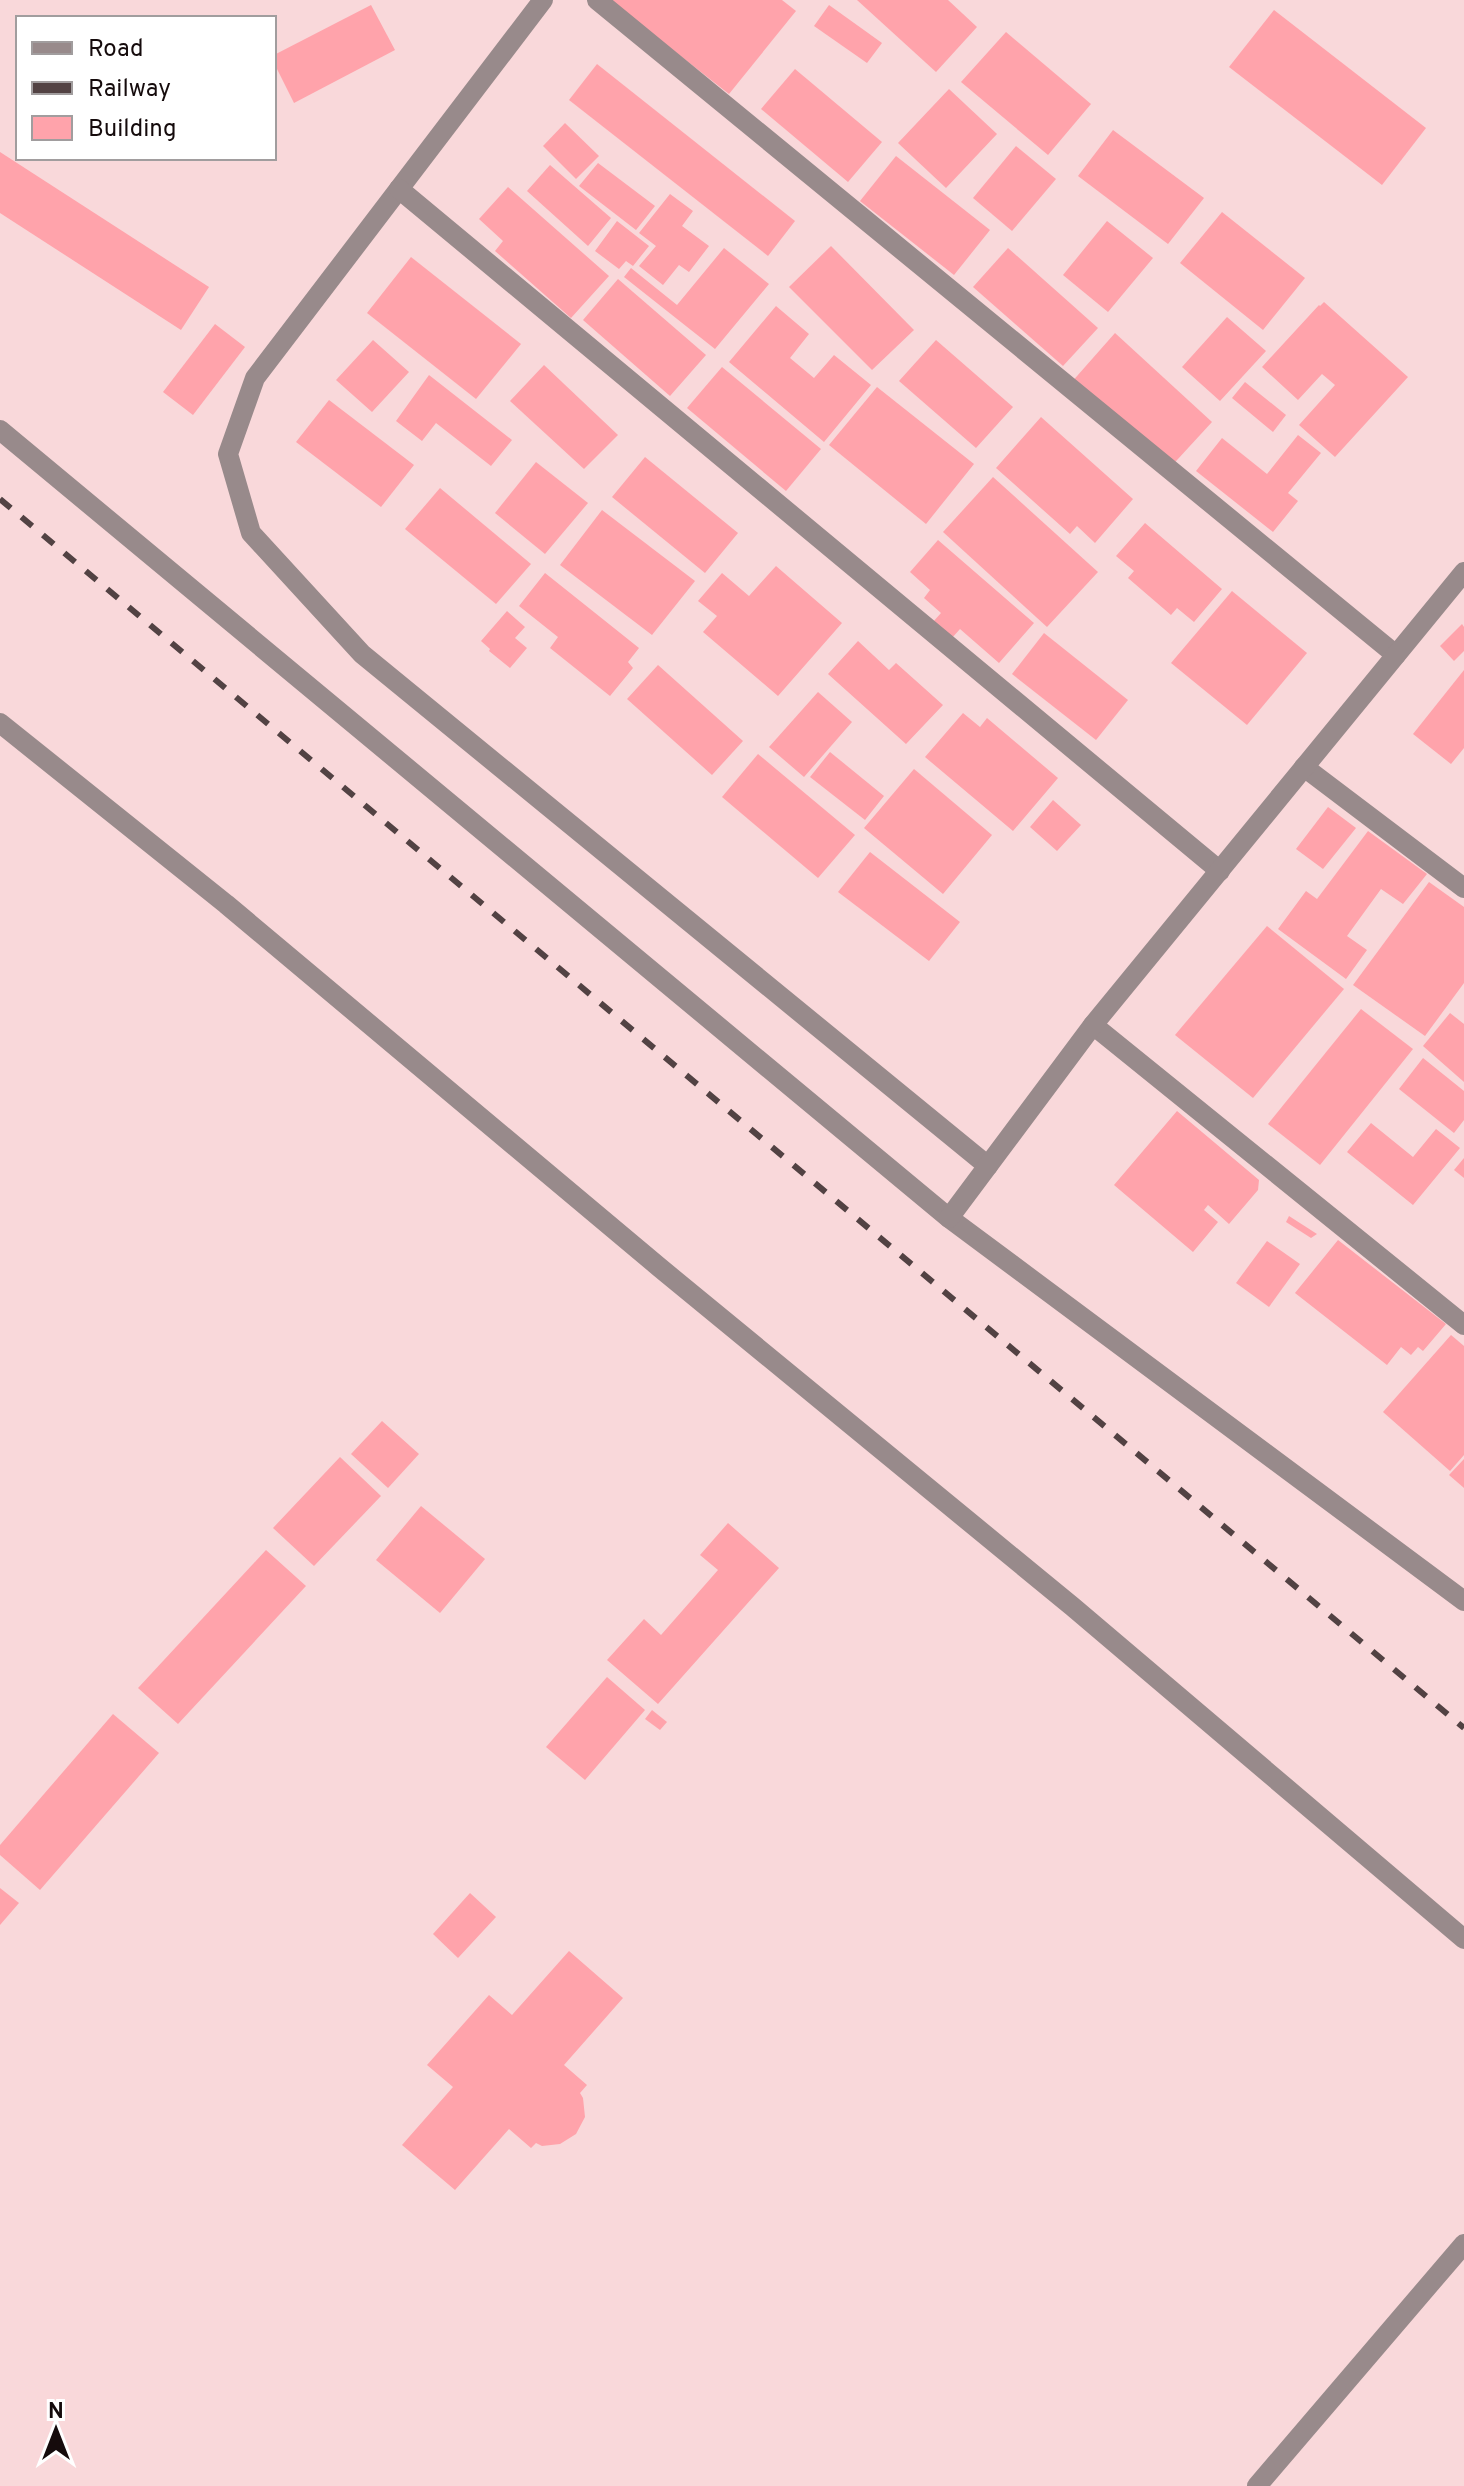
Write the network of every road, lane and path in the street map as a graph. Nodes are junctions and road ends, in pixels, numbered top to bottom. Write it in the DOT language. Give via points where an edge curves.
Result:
graph roads {
  1 [pos="543,0"];
  2 [pos="597,0"];
  3 [pos="399,189"];
  4 [pos="0,430"];
  5 [pos="1464,572"];
  6 [pos="1396,655"];
  7 [pos="0,723"];
  8 [pos="1304,767"];
  9 [pos="1220,871"];
  10 [pos="1464,888"];
  11 [pos="1093,1025"];
  12 [pos="988,1166"];
  13 [pos="949,1218"];
  14 [pos="1464,1325"];
  15 [pos="1464,1601"];
  16 [pos="1464,1939"];
  17 [pos="1464,2244"];
  18 [pos="1257,2486"];
  1 -- 3 [label="street"];
  2 -- 6 [label="street"];
  3 -- 9 [label="street"];
  3 -- 12 [label="street" via="255,378 228,454 251,533 362,654"];
  4 -- 13 [label="street"];
  5 -- 6 [label="street"];
  6 -- 8 [label="street"];
  7 -- 16 [label="street" via="226,904 1073,1607"];
  8 -- 9 [label="street"];
  8 -- 10 [label="street"];
  9 -- 11 [label="street"];
  11 -- 12 [label="street"];
  11 -- 14 [label="street"];
  12 -- 13 [label="street"];
  13 -- 15 [label="street"];
  17 -- 18 [label="street"];
}
